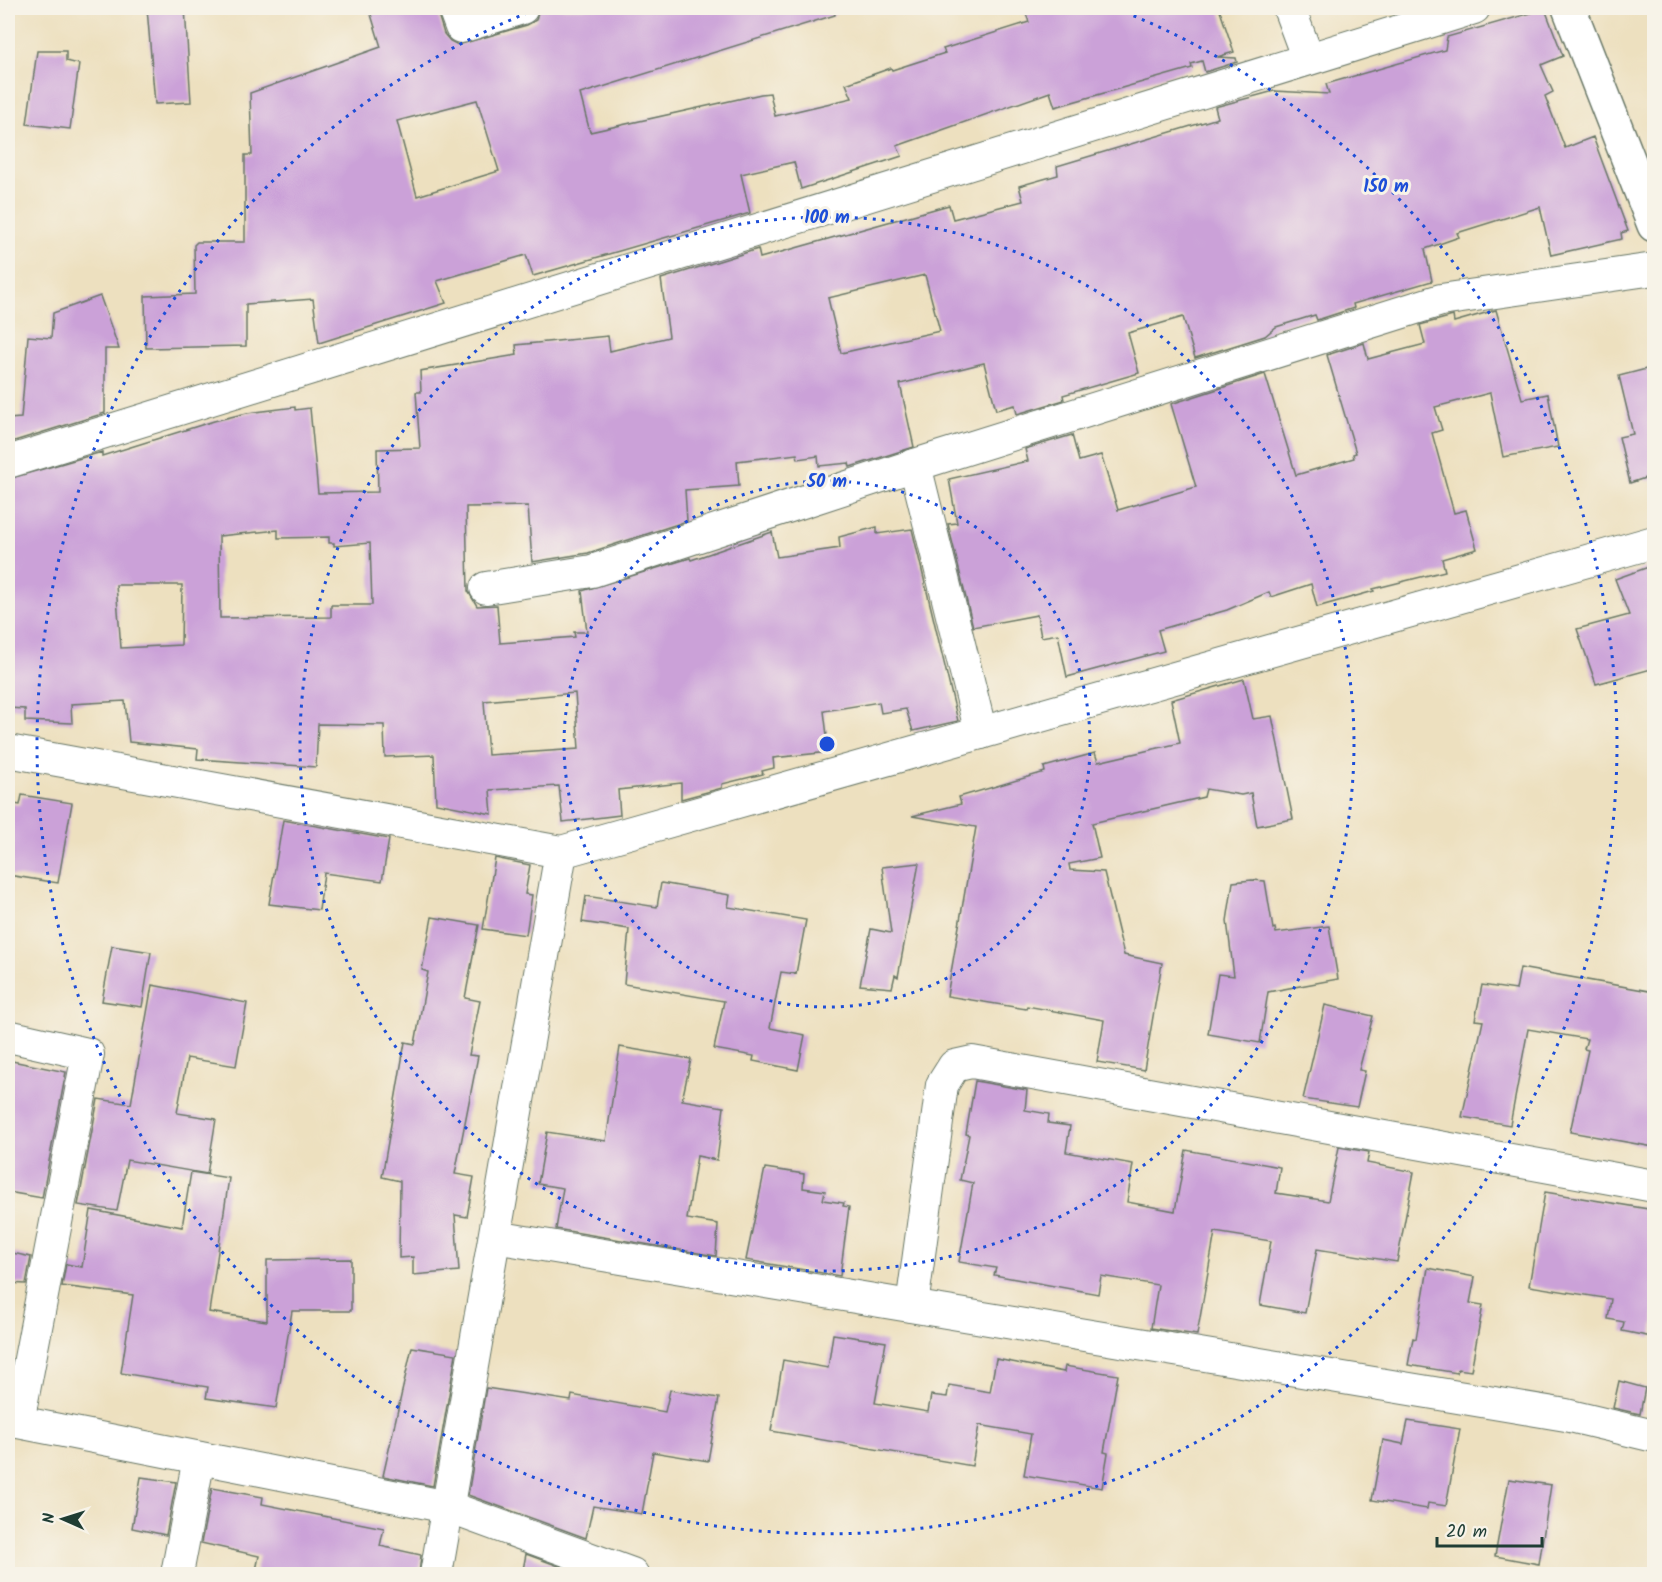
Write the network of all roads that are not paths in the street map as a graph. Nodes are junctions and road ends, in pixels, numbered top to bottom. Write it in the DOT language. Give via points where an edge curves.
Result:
graph roads {
  1 [pos="454,8"];
  2 [pos="522,8"];
  3 [pos="1289,8"];
  4 [pos="1474,8"];
  5 [pos="1569,8"];
  6 [pos="1308,59"];
  7 [pos="1654,225"];
  8 [pos="1654,269"];
  9 [pos="8,462"];
  10 [pos="915,465"];
  11 [pos="1654,542"];
  12 [pos="486,588"];
  13 [pos="981,733"];
  14 [pos="8,751"];
  15 [pos="561,852"];
  16 [pos="8,1036"];
  17 [pos="1654,1186"];
  18 [pos="495,1237"];
  19 [pos="912,1306"];
  20 [pos="13,1421"];
  21 [pos="1654,1436"];
  22 [pos="199,1458"];
  23 [pos="448,1507"];
  24 [pos="177,1575"];
  25 [pos="436,1575"];
  26 [pos="632,1575"];
  1 -- 2 [label="street" via="461,27"];
  3 -- 6 [label="street"];
  4 -- 6 [label="street"];
  5 -- 7 [label="street"];
  6 -- 9 [label="street"];
  8 -- 10 [label="street" via="1441,300"];
  10 -- 12 [label="street" via="592,571"];
  10 -- 13 [label="street"];
  11 -- 13 [label="street"];
  13 -- 15 [label="street"];
  14 -- 15 [label="street"];
  15 -- 18 [label="street"];
  16 -- 20 [label="street" via="88,1054"];
  17 -- 19 [label="street" via="972,1062 954,1066 942,1085"];
  18 -- 19 [label="street"];
  18 -- 23 [label="street"];
  19 -- 21 [label="street" via="1566,1415"];
  20 -- 22 [label="street"];
  22 -- 23 [label="street"];
  22 -- 24 [label="street"];
  23 -- 25 [label="street"];
  23 -- 26 [label="street"];
}
